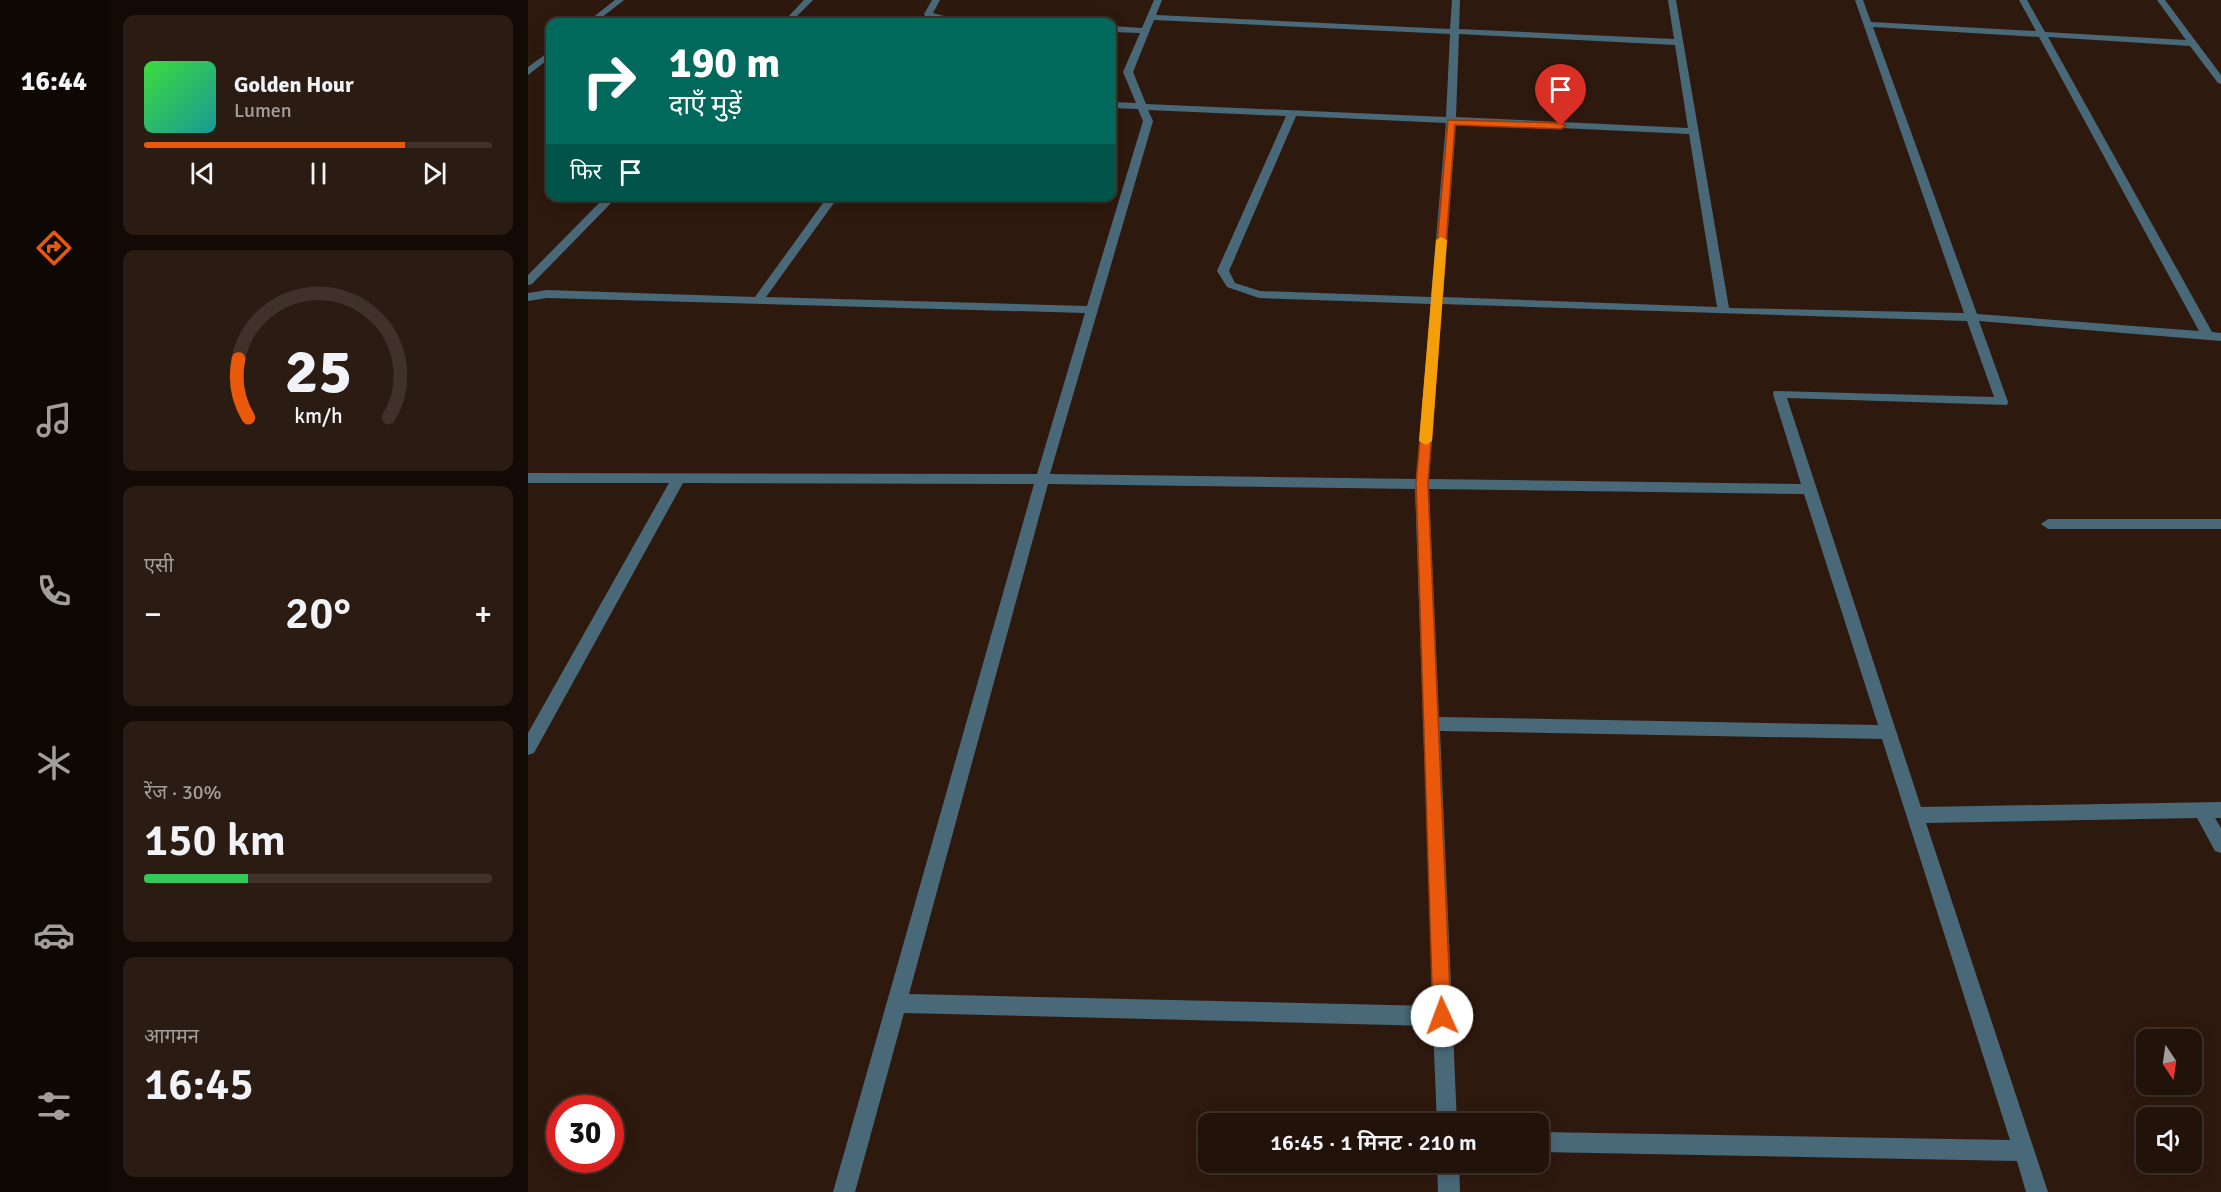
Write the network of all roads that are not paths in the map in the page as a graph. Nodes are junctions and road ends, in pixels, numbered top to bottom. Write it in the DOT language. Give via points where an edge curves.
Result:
graph roads {
  1 [pos="620,0"];
  2 [pos="809,0"];
  3 [pos="936,0"];
  4 [pos="1158,0"];
  5 [pos="1456,0"];
  6 [pos="1672,0"];
  7 [pos="1859,0"];
  8 [pos="2023,0"];
  9 [pos="2161,0"];
  10 [pos="596,18"];
  11 [pos="791,18"];
  12 [pos="938,18"];
  13 [pos="1148,24"];
  14 [pos="1868,24"];
  15 [pos="1116,28"];
  16 [pos="1455,32"];
  17 [pos="2041,34"];
  18 [pos="1678,42"];
  19 [pos="2193,43"];
  20 [pos="546,57"];
  21 [pos="528,72"];
  22 [pos="2221,81"];
  23 [pos="1116,105"];
  24 [pos="1142,106"];
  25 [pos="1292,114"];
  26 [pos="1451,122"];
  27 [pos="1693,131"];
  28 [pos="608,201"];
  29 [pos="830,201"];
  30 [pos="528,282"];
  31 [pos="528,297"];
  32 [pos="1437,299"];
  33 [pos="758,300"];
  34 [pos="1092,310"];
  35 [pos="1724,311"];
  36 [pos="1972,317"];
  37 [pos="2208,336"];
  38 [pos="2221,337"];
  39 [pos="528,478"];
  40 [pos="679,478"];
  41 [pos="1042,479"];
  42 [pos="1422,484"];
  43 [pos="1809,489"];
  44 [pos="2048,524"];
  45 [pos="2221,524"];
  46 [pos="1431,724"];
  47 [pos="1888,732"];
  48 [pos="528,748"];
  49 [pos="2221,810"];
  50 [pos="2202,811"];
  51 [pos="1915,815"];
  52 [pos="2221,845"];
  53 [pos="897,1003"];
  54 [pos="1442,1016"];
  55 [pos="1446,1113"];
  56 [pos="1549,1142"];
  57 [pos="2024,1151"];
  58 [pos="1448,1173"];
  59 [pos="844,1192"];
  60 [pos="1449,1192"];
  61 [pos="2037,1192"];
  1 -- 10 [label="street"];
  2 -- 11 [label="street"];
  3 -- 12 [label="street" via="928,14"];
  4 -- 13 [label="street"];
  5 -- 16 [label="street"];
  6 -- 18 [label="street"];
  7 -- 14 [label="street"];
  8 -- 17 [label="street"];
  9 -- 19 [label="street"];
  13 -- 15 [label="street"];
  13 -- 16 [label="street"];
  13 -- 24 [label="street" via="1128,72"];
  14 -- 17 [label="street"];
  14 -- 36 [label="street"];
  16 -- 18 [label="street"];
  16 -- 26 [label="street"];
  17 -- 19 [label="street"];
  17 -- 37 [label="street"];
  18 -- 27 [label="street"];
  19 -- 22 [label="street"];
  20 -- 21 [label="street"];
  23 -- 24 [label="street"];
  24 -- 25 [label="street"];
  24 -- 34 [label="street" via="1148,121"];
  25 -- 26 [label="street"];
  25 -- 32 [label="street" via="1223,272 1231,285 1259,294"];
  26 -- 27 [label="street"];
  26 -- 32 [label="street"];
  27 -- 35 [label="street"];
  28 -- 30 [label="street"];
  29 -- 33 [label="street"];
  31 -- 33 [label="street" via="547,294"];
  32 -- 35 [label="street"];
  32 -- 42 [label="street"];
  33 -- 34 [label="street"];
  34 -- 41 [label="street"];
  35 -- 36 [label="street"];
  36 -- 37 [label="street"];
  36 -- 43 [label="street" via="2002,402 1779,394"];
  37 -- 38 [label="street"];
  39 -- 40 [label="street"];
  40 -- 41 [label="street"];
  40 -- 48 [label="street"];
  41 -- 42 [label="street"];
  41 -- 53 [label="street"];
  42 -- 43 [label="street"];
  42 -- 46 [label="street"];
  43 -- 47 [label="street"];
  44 -- 45 [label="street"];
  46 -- 47 [label="street"];
  46 -- 54 [label="street"];
  47 -- 51 [label="street"];
  49 -- 50 [label="street"];
  50 -- 51 [label="street"];
  50 -- 52 [label="street"];
  51 -- 57 [label="street"];
  53 -- 54 [label="street"];
  53 -- 59 [label="street"];
  54 -- 55 [label="street"];
  56 -- 57 [label="street"];
  57 -- 61 [label="street"];
  58 -- 60 [label="street"];
}
